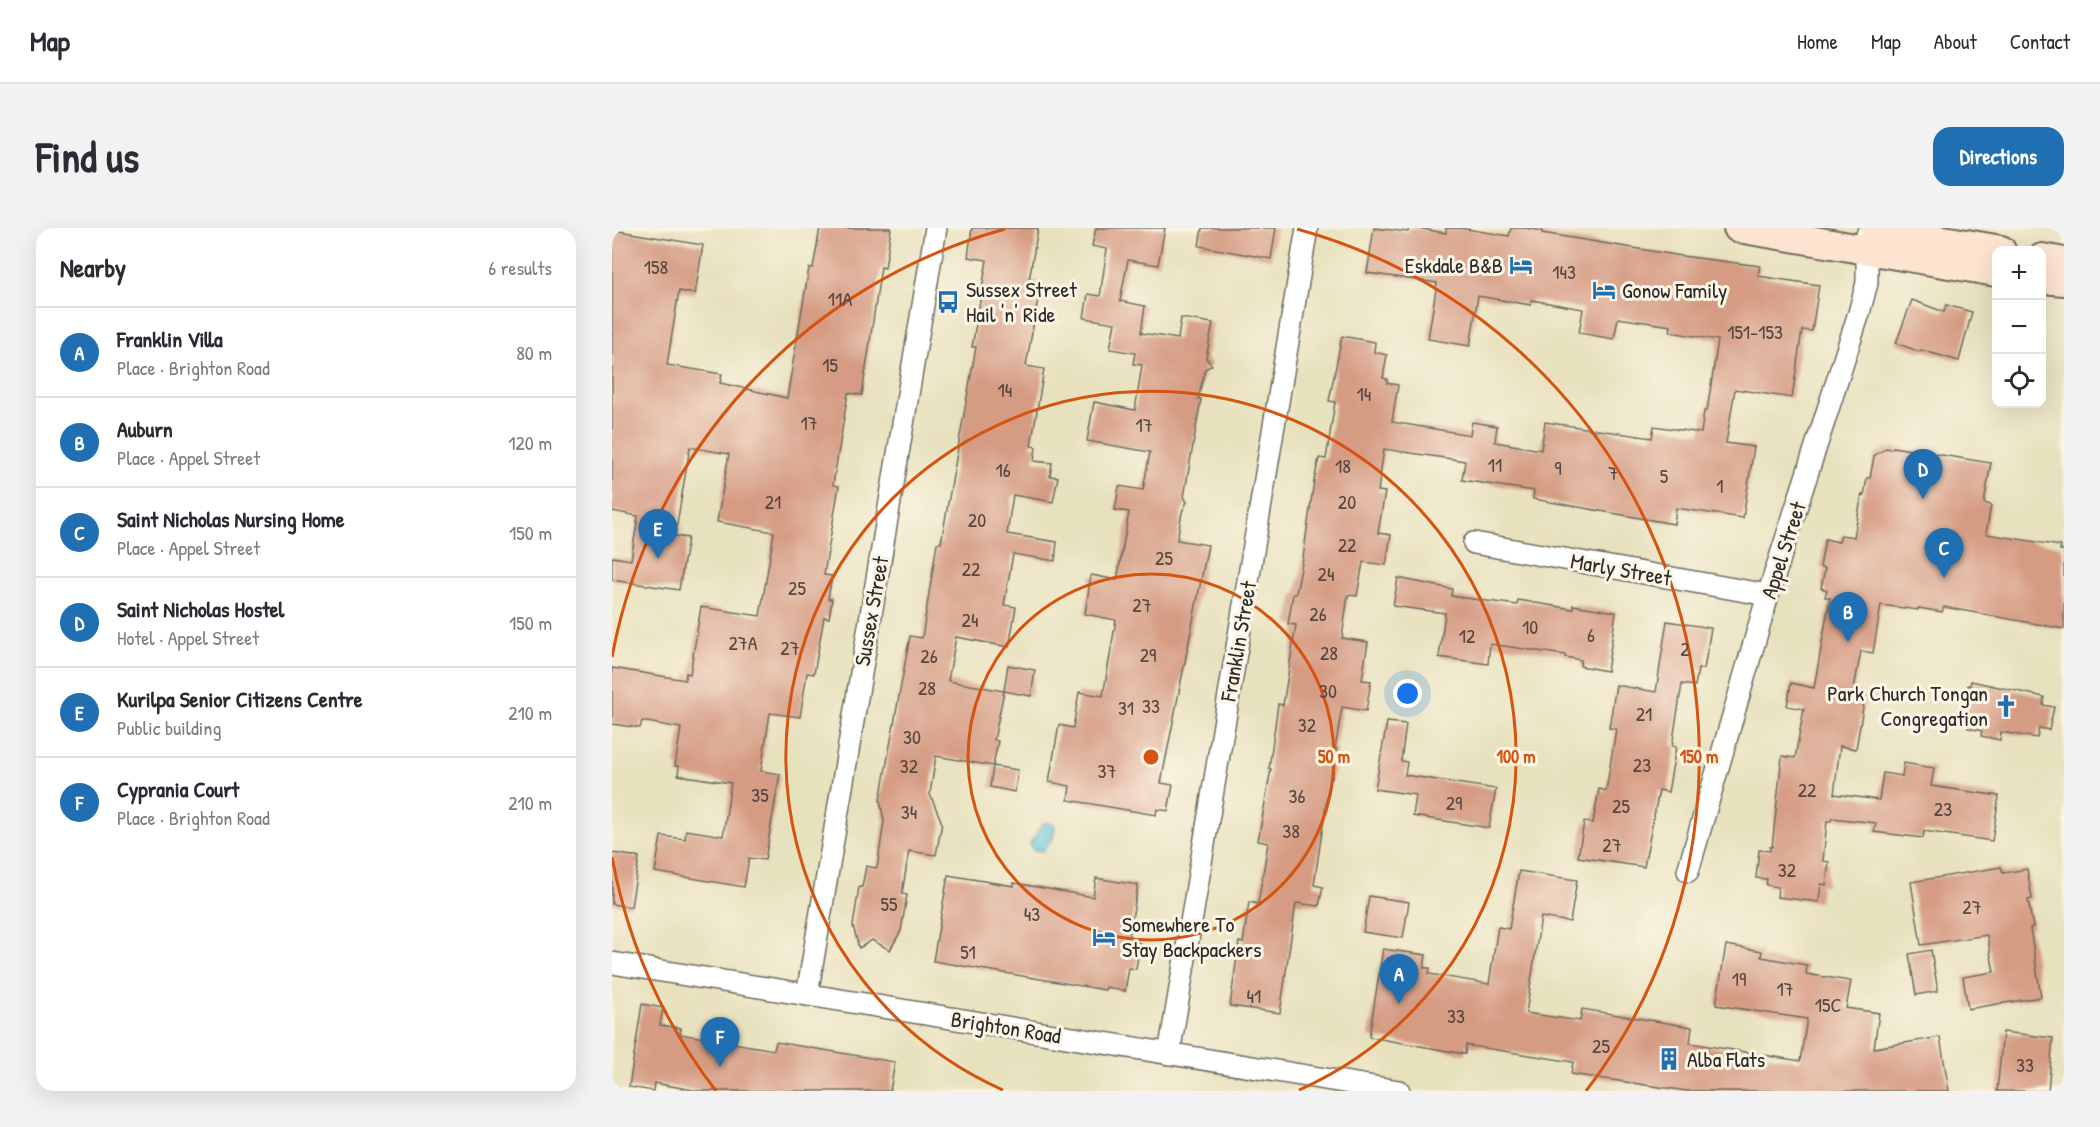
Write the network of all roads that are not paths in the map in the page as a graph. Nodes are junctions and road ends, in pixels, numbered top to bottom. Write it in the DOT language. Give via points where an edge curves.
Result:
graph roads {
  1 [pos="936,228"];
  2 [pos="1307,228"];
  3 [pos="1738,228"];
  4 [pos="1870,236"];
  5 [pos="1992,249"];
  6 [pos="2046,259"];
  7 [pos="2064,262"];
  8 [pos="1992,271"];
  9 [pos="2046,279"];
  10 [pos="2064,281"];
  11 [pos="1474,543"];
  12 [pos="1768,595"];
  13 [pos="1688,871"];
  14 [pos="612,963"];
  15 [pos="807,995"];
  16 [pos="1169,1054"];
  17 [pos="1399,1091"];
  1 -- 15 [label="street, Sussex Street"];
  2 -- 16 [label="street, Franklin Street"];
  3 -- 4 [label="main road"];
  4 -- 5 [label="main road"];
  4 -- 8 [label="main road"];
  4 -- 12 [label="street, Appel Street" via="1862,303"];
  6 -- 7 [label="main road"];
  9 -- 10 [label="main road"];
  11 -- 12 [label="street, Marly Street"];
  12 -- 13 [label="street, Appel Street"];
  14 -- 15 [label="street, Brighton Road"];
  15 -- 16 [label="street, Brighton Road"];
  16 -- 17 [label="street, Brighton Road"];
}
